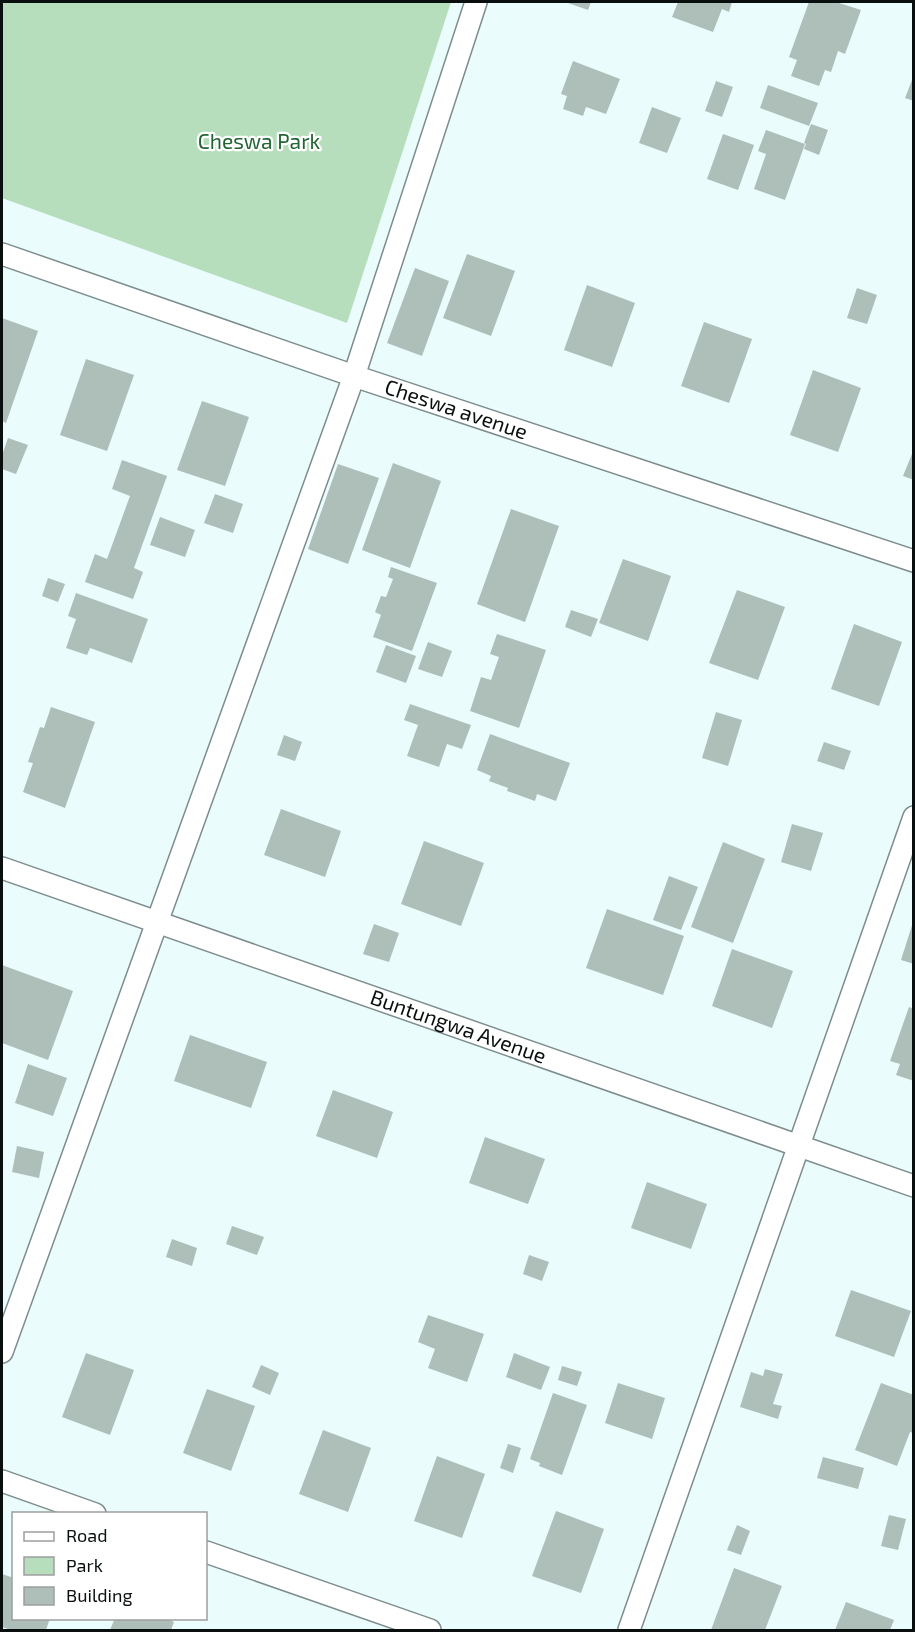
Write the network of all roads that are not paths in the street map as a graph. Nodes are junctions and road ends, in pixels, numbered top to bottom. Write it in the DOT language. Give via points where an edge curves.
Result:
graph roads {
  1 [pos="476,2"];
  2 [pos="2,254"];
  3 [pos="354,376"];
  4 [pos="914,561"];
  5 [pos="914,817"];
  6 [pos="2,868"];
  7 [pos="157,922"];
  8 [pos="799,1146"];
  9 [pos="914,1186"];
  10 [pos="2,1352"];
  11 [pos="2,1481"];
  12 [pos="89,1512"];
  13 [pos="207,1552"];
  14 [pos="430,1630"];
  15 [pos="629,1630"];
  1 -- 3 [label="street"];
  2 -- 3 [label="street, Cheswa avenue"];
  3 -- 4 [label="street, Cheswa avenue"];
  3 -- 7 [label="street"];
  5 -- 8 [label="street"];
  6 -- 7 [label="street, Buntungwa Avenue"];
  7 -- 8 [label="street, Buntungwa Avenue"];
  7 -- 10 [label="street"];
  8 -- 9 [label="street, Buntungwa Avenue"];
  8 -- 15 [label="street"];
  11 -- 12 [label="street"];
  13 -- 14 [label="street"];
}
